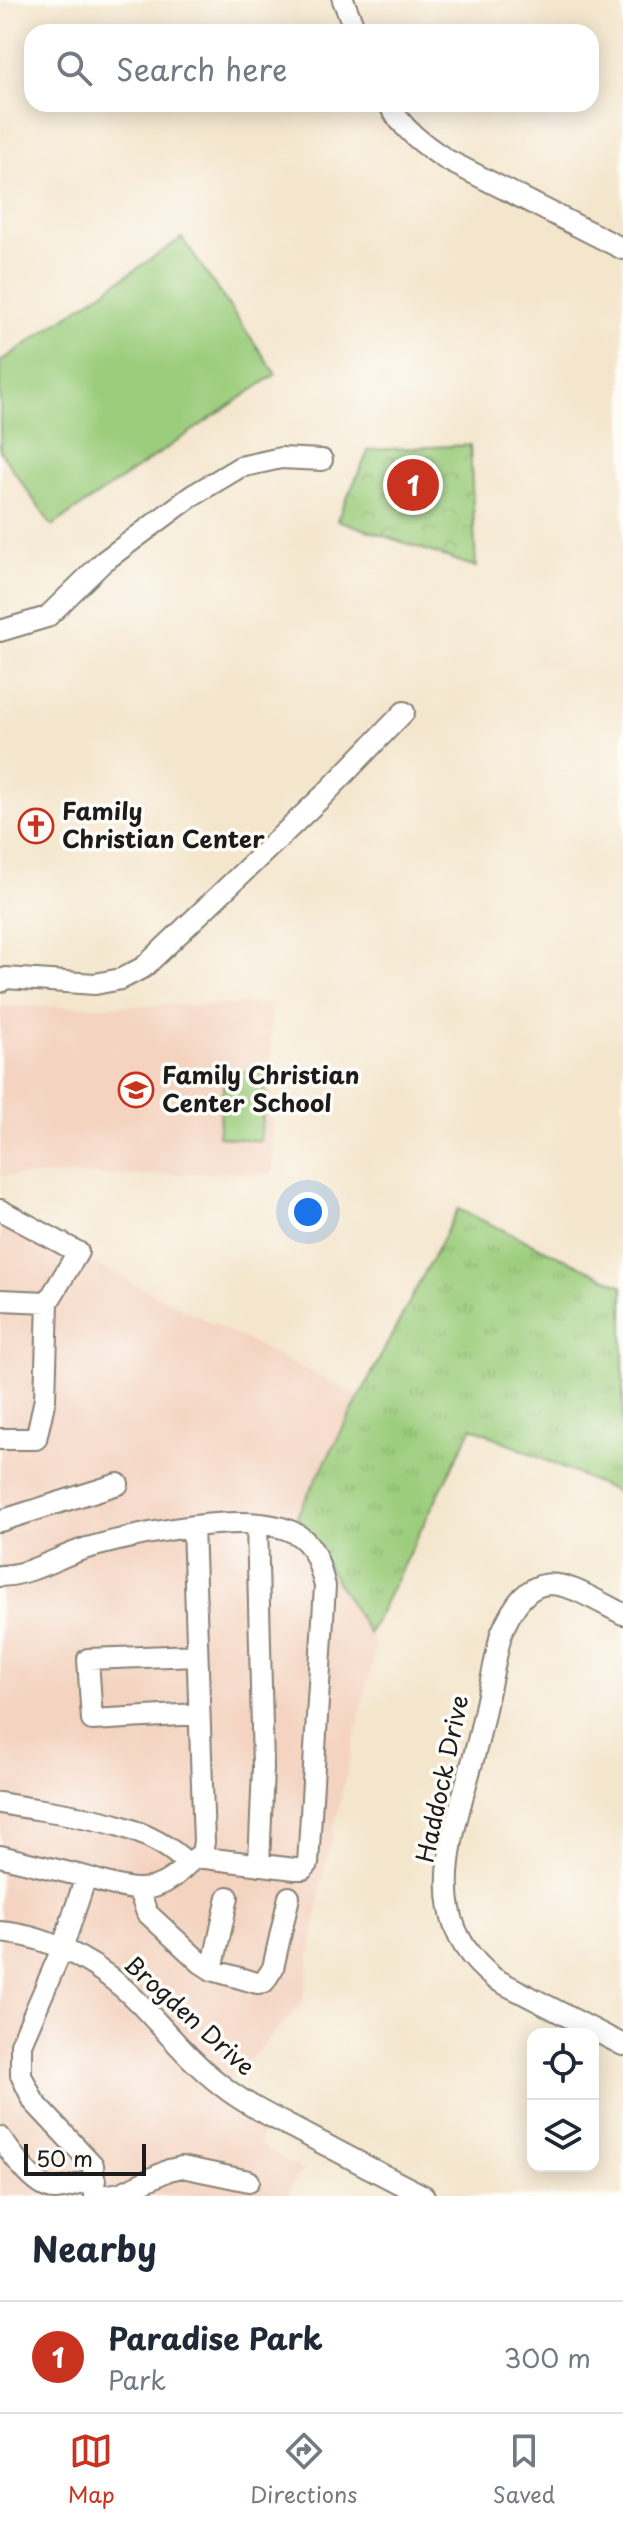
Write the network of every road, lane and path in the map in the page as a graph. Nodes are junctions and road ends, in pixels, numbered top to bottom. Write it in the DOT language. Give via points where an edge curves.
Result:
graph roads {
  1 [pos="343,0"];
  2 [pos="353,24"];
  3 [pos="394,112"];
  4 [pos="623,249"];
  5 [pos="322,460"];
  6 [pos="0,631"];
  7 [pos="404,712"];
  8 [pos="0,982"];
  9 [pos="0,1210"];
  10 [pos="0,1300"];
  11 [pos="48,1302"];
  12 [pos="0,1439"];
  13 [pos="118,1484"];
  14 [pos="0,1521"];
  15 [pos="257,1524"];
  16 [pos="193,1526"];
  17 [pos="0,1576"];
  18 [pos="623,1614"];
  19 [pos="197,1655"];
  20 [pos="199,1714"];
  21 [pos="0,1803"];
  22 [pos="0,1856"];
  23 [pos="194,1860"];
  24 [pos="259,1865"];
  25 [pos="86,1877"];
  26 [pos="139,1891"];
  27 [pos="228,1897"];
  28 [pos="289,1897"];
  29 [pos="0,1932"];
  30 [pos="62,1949"];
  31 [pos="212,1970"];
  32 [pos="623,2045"];
  33 [pos="0,2137"];
  34 [pos="249,2181"];
  35 [pos="97,2191"];
  36 [pos="424,2196"];
  1 -- 2 [label="street"];
  3 -- 4 [label="street" via="405,128 447,160"];
  5 -- 6 [label="street" via="281,458 240,467 103,562 47,617"];
  7 -- 8 [label="street" via="144,967 95,984 6,978"];
  9 -- 11 [label="street" via="78,1252"];
  10 -- 11 [label="street"];
  11 -- 12 [label="street" via="45,1399 36,1439"];
  13 -- 14 [label="street"];
  15 -- 16 [label="street"];
  15 -- 24 [label="street" via="263,1768"];
  15 -- 24 [label="street" via="303,1538 317,1557 325,1586 308,1864 303,1869"];
  16 -- 17 [label="street" via="86,1549 17,1575"];
  16 -- 19 [label="street"];
  18 -- 32 [label="street, Haddock Drive" via="553,1583 522,1598 509,1615 459,1815 447,1891 457,1934 481,1968"];
  19 -- 20 [label="street"];
  19 -- 20 [label="street" via="88,1659 92,1720"];
  20 -- 23 [label="street" via="204,1842"];
  21 -- 23 [label="street" via="90,1818 136,1832"];
  22 -- 25 [label="street"];
  23 -- 24 [label="street"];
  23 -- 26 [label="street" via="172,1879"];
  25 -- 26 [label="street"];
  25 -- 30 [label="street"];
  26 -- 31 [label="street" via="147,1913"];
  27 -- 31 [label="street"];
  28 -- 31 [label="street" via="273,1968 264,1982"];
  29 -- 30 [label="street, Brogden Drive"];
  30 -- 35 [label="street" via="21,2044 21,2075 34,2102 93,2165"];
  30 -- 36 [label="street, Brogden Drive" via="113,1980 221,2086"];
  33 -- 35 [label="street" via="42,2187"];
  34 -- 35 [label="street" via="182,2167 121,2193"];
}
